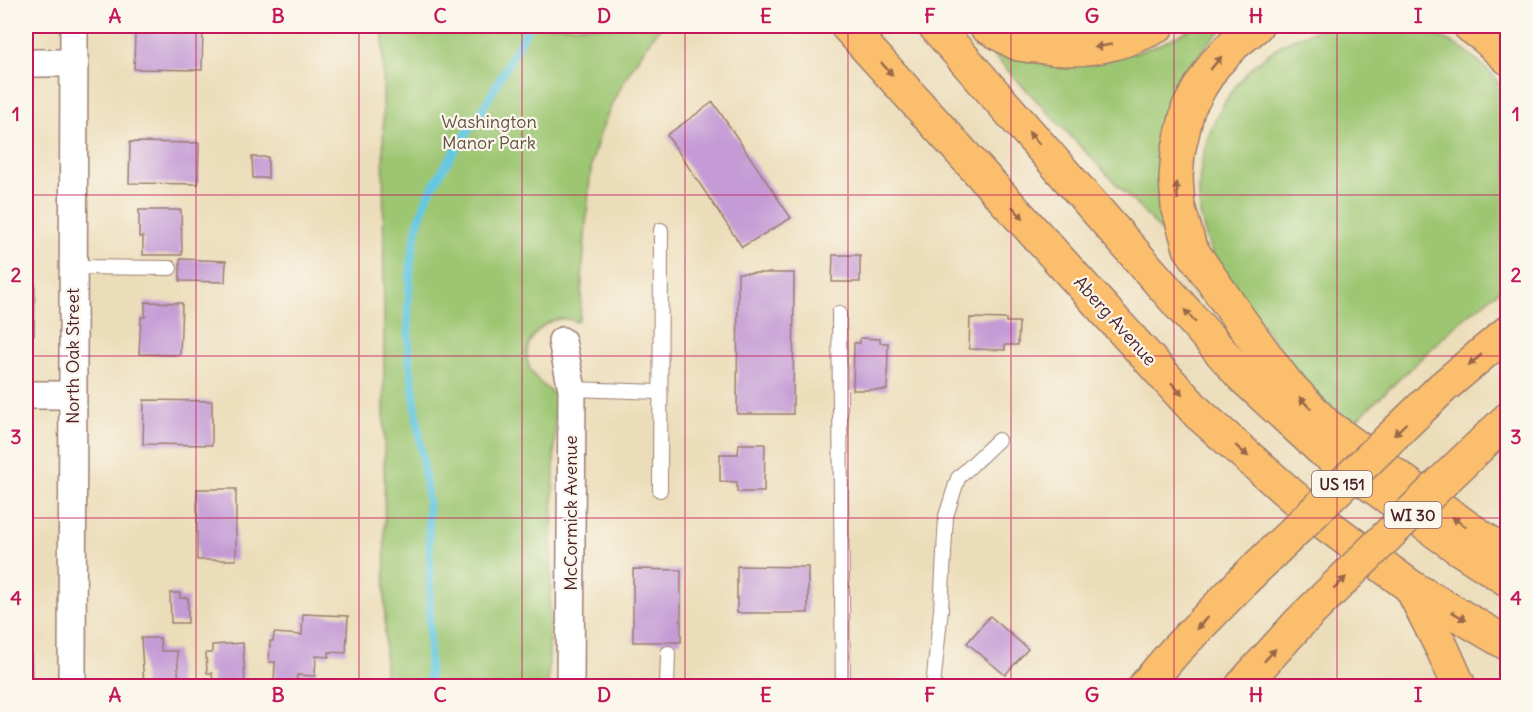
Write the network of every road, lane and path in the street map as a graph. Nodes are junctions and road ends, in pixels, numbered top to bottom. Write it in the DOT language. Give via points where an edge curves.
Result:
graph roads {
  1 [pos="74,26"];
  2 [pos="848,26"];
  3 [pos="935,26"];
  4 [pos="986,26"];
  5 [pos="1157,26"];
  6 [pos="1256,26"];
  7 [pos="1470,26"];
  8 [pos="1508,58"];
  9 [pos="26,63"];
  10 [pos="75,63"];
  11 [pos="661,230"];
  12 [pos="73,267"];
  13 [pos="170,268"];
  14 [pos="839,313"];
  15 [pos="1508,332"];
  16 [pos="562,341"];
  17 [pos="572,389"];
  18 [pos="660,392"];
  19 [pos="26,395"];
  20 [pos="72,395"];
  21 [pos="1502,424"];
  22 [pos="998,440"];
  23 [pos="660,490"];
  24 [pos="1508,555"];
  25 [pos="1508,580"];
  26 [pos="1411,587"];
  27 [pos="1508,644"];
  28 [pos="668,653"];
  29 [pos="72,687"];
  30 [pos="570,687"];
  31 [pos="667,687"];
  32 [pos="843,687"];
  33 [pos="933,687"];
  34 [pos="1145,687"];
  35 [pos="1242,687"];
  36 [pos="1459,687"];
  1 -- 10 [label="street, North Oak Street"];
  2 -- 26 [label="main road, Aberg Avenue, one-way" via="1198,413 1315,516"];
  25 -- 3 [label="main road, WI 30, one-way" via="1321,448 1242,376"];
  5 -- 4 [label="main road, one-way" via="1112,44 1079,50 1019,44"];
  24 -- 6 [label="main road, one-way" via="1325,424 1285,382 1190,248 1178,206 1176,178 1179,141 1188,109 1214,65"];
  7 -- 8 [label="main road"];
  9 -- 10 [label="street"];
  10 -- 12 [label="street, North Oak Street"];
  11 -- 18 [label="lane"];
  12 -- 13 [label="lane"];
  12 -- 20 [label="street, North Oak Street"];
  14 -- 32 [label="lane"];
  15 -- 34 [label="main road, US 151, one-way, bridge" via="1442,388 1242,581"];
  16 -- 17 [label="street, McCormick Avenue"];
  17 -- 18 [label="lane"];
  17 -- 30 [label="street, McCormick Avenue"];
  18 -- 23 [label="lane"];
  19 -- 20 [label="street"];
  20 -- 29 [label="street, North Oak Street"];
  35 -- 21 [label="main road, one-way, bridge" via="1298,624"];
  22 -- 33 [label="lane" via="958,478 946,516"];
  26 -- 27 [label="main road, Aberg Avenue, one-way"];
  26 -- 36 [label="main road"];
  28 -- 31 [label="lane"];
}
